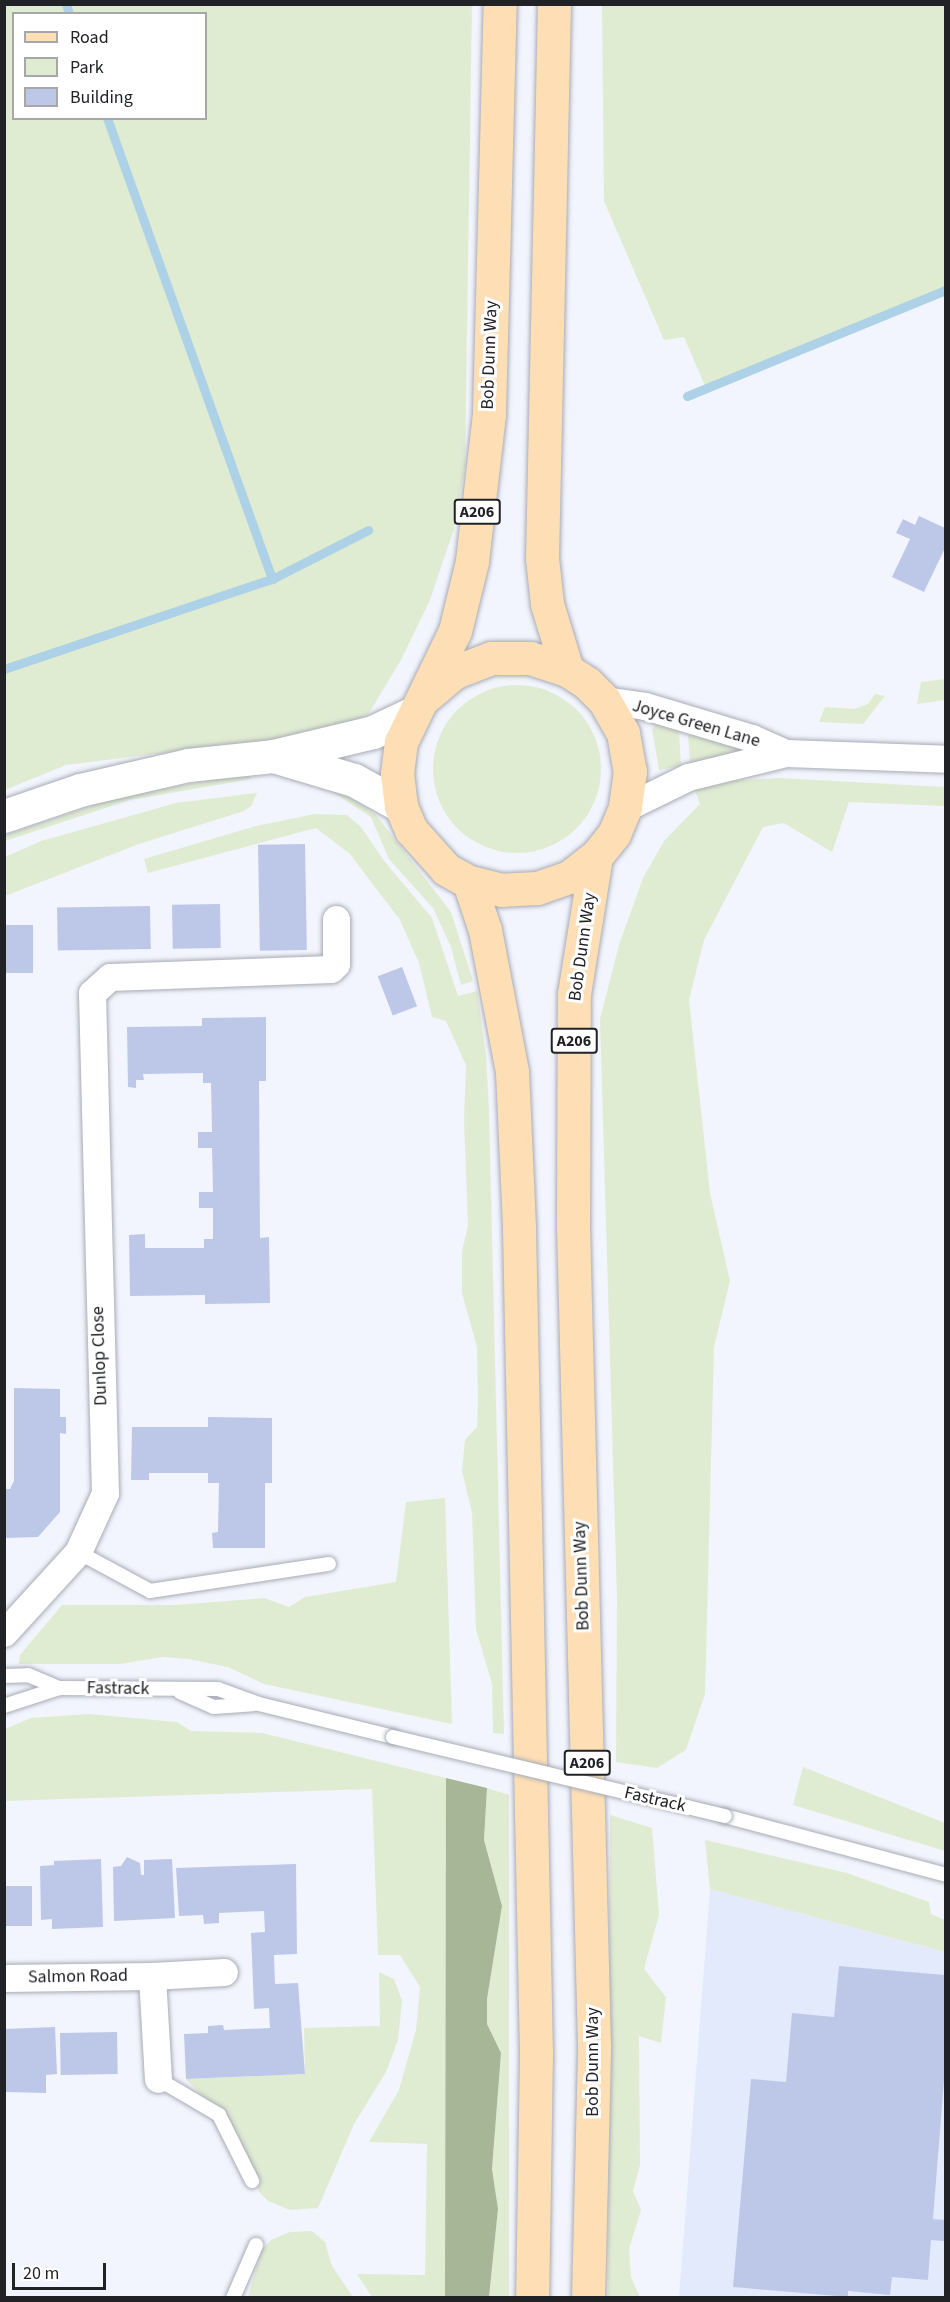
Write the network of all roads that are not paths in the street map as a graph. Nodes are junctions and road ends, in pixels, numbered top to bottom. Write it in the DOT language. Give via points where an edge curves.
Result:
graph roads {
  1 [pos="500,4"];
  2 [pos="554,4"];
  3 [pos="567,669"];
  4 [pos="604,700"];
  5 [pos="419,705"];
  6 [pos="786,753"];
  7 [pos="273,756"];
  8 [pos="945,759"];
  9 [pos="401,806"];
  10 [pos="625,808"];
  11 [pos="4,816"];
  12 [pos="596,856"];
  13 [pos="469,882"];
  14 [pos="336,919"];
  15 [pos="78,1552"];
  16 [pos="329,1564"];
  17 [pos="4,1633"];
  18 [pos="4,1676"];
  19 [pos="59,1688"];
  20 [pos="4,1706"];
  21 [pos="945,1875"];
  22 [pos="224,1972"];
  23 [pos="152,1976"];
  24 [pos="4,1978"];
  25 [pos="158,2079"];
  26 [pos="252,2181"];
  27 [pos="256,2245"];
  28 [pos="233,2298"];
  29 [pos="532,2298"];
  30 [pos="588,2298"];
  1 -- 5 [label="main road, Bob Dunn Way / A206" via="489,413 472,561 454,631"];
  2 -- 3 [label="main road" via="542,558 547,604"];
  3 -- 4 [label="main road"];
  3 -- 5 [label="main road" via="530,658 491,658 455,672"];
  4 -- 6 [label="street, Joyce Green Lane" via="645,706 752,738"];
  4 -- 10 [label="main road" via="623,733 627,752 630,771"];
  5 -- 7 [label="street" via="373,732"];
  5 -- 9 [label="main road, Bob Dunn Way" via="401,742"];
  6 -- 8 [label="street, Joyce Green Lane"];
  6 -- 10 [label="street, Joyce Green Lane" via="688,777"];
  7 -- 9 [label="street" via="354,780"];
  7 -- 11 [label="street" via="188,765 80,790"];
  9 -- 13 [label="main road" via="426,851"];
  10 -- 12 [label="main road" via="614,834"];
  12 -- 13 [label="main road" via="569,877 537,888 502,890"];
  12 -- 30 [label="main road, Bob Dunn Way / A206" via="574,994 573,1216 594,2045"];
  13 -- 29 [label="main road" via="485,930 512,1072 536,2052"];
  14 -- 15 [label="street, Dunlop Close" via="336,964 331,969 110,977 92,993 105,1493"];
  15 -- 16 [label="lane" via="150,1591"];
  15 -- 17 [label="street, Dunlop Close"];
  18 -- 19 [label="lane, Fastrack" via="28,1675"];
  19 -- 20 [label="lane, Fastrack"];
  19 -- 21 [label="lane, Fastrack, bridge" via="218,1689 258,1704 725,1816"];
  22 -- 23 [label="street, Salmon Road"];
  23 -- 24 [label="street, Salmon Road"];
  23 -- 25 [label="street, Salmon Road"];
  25 -- 26 [label="lane, Salmon Road" via="219,2115"];
  27 -- 28 [label="lane"];
}
